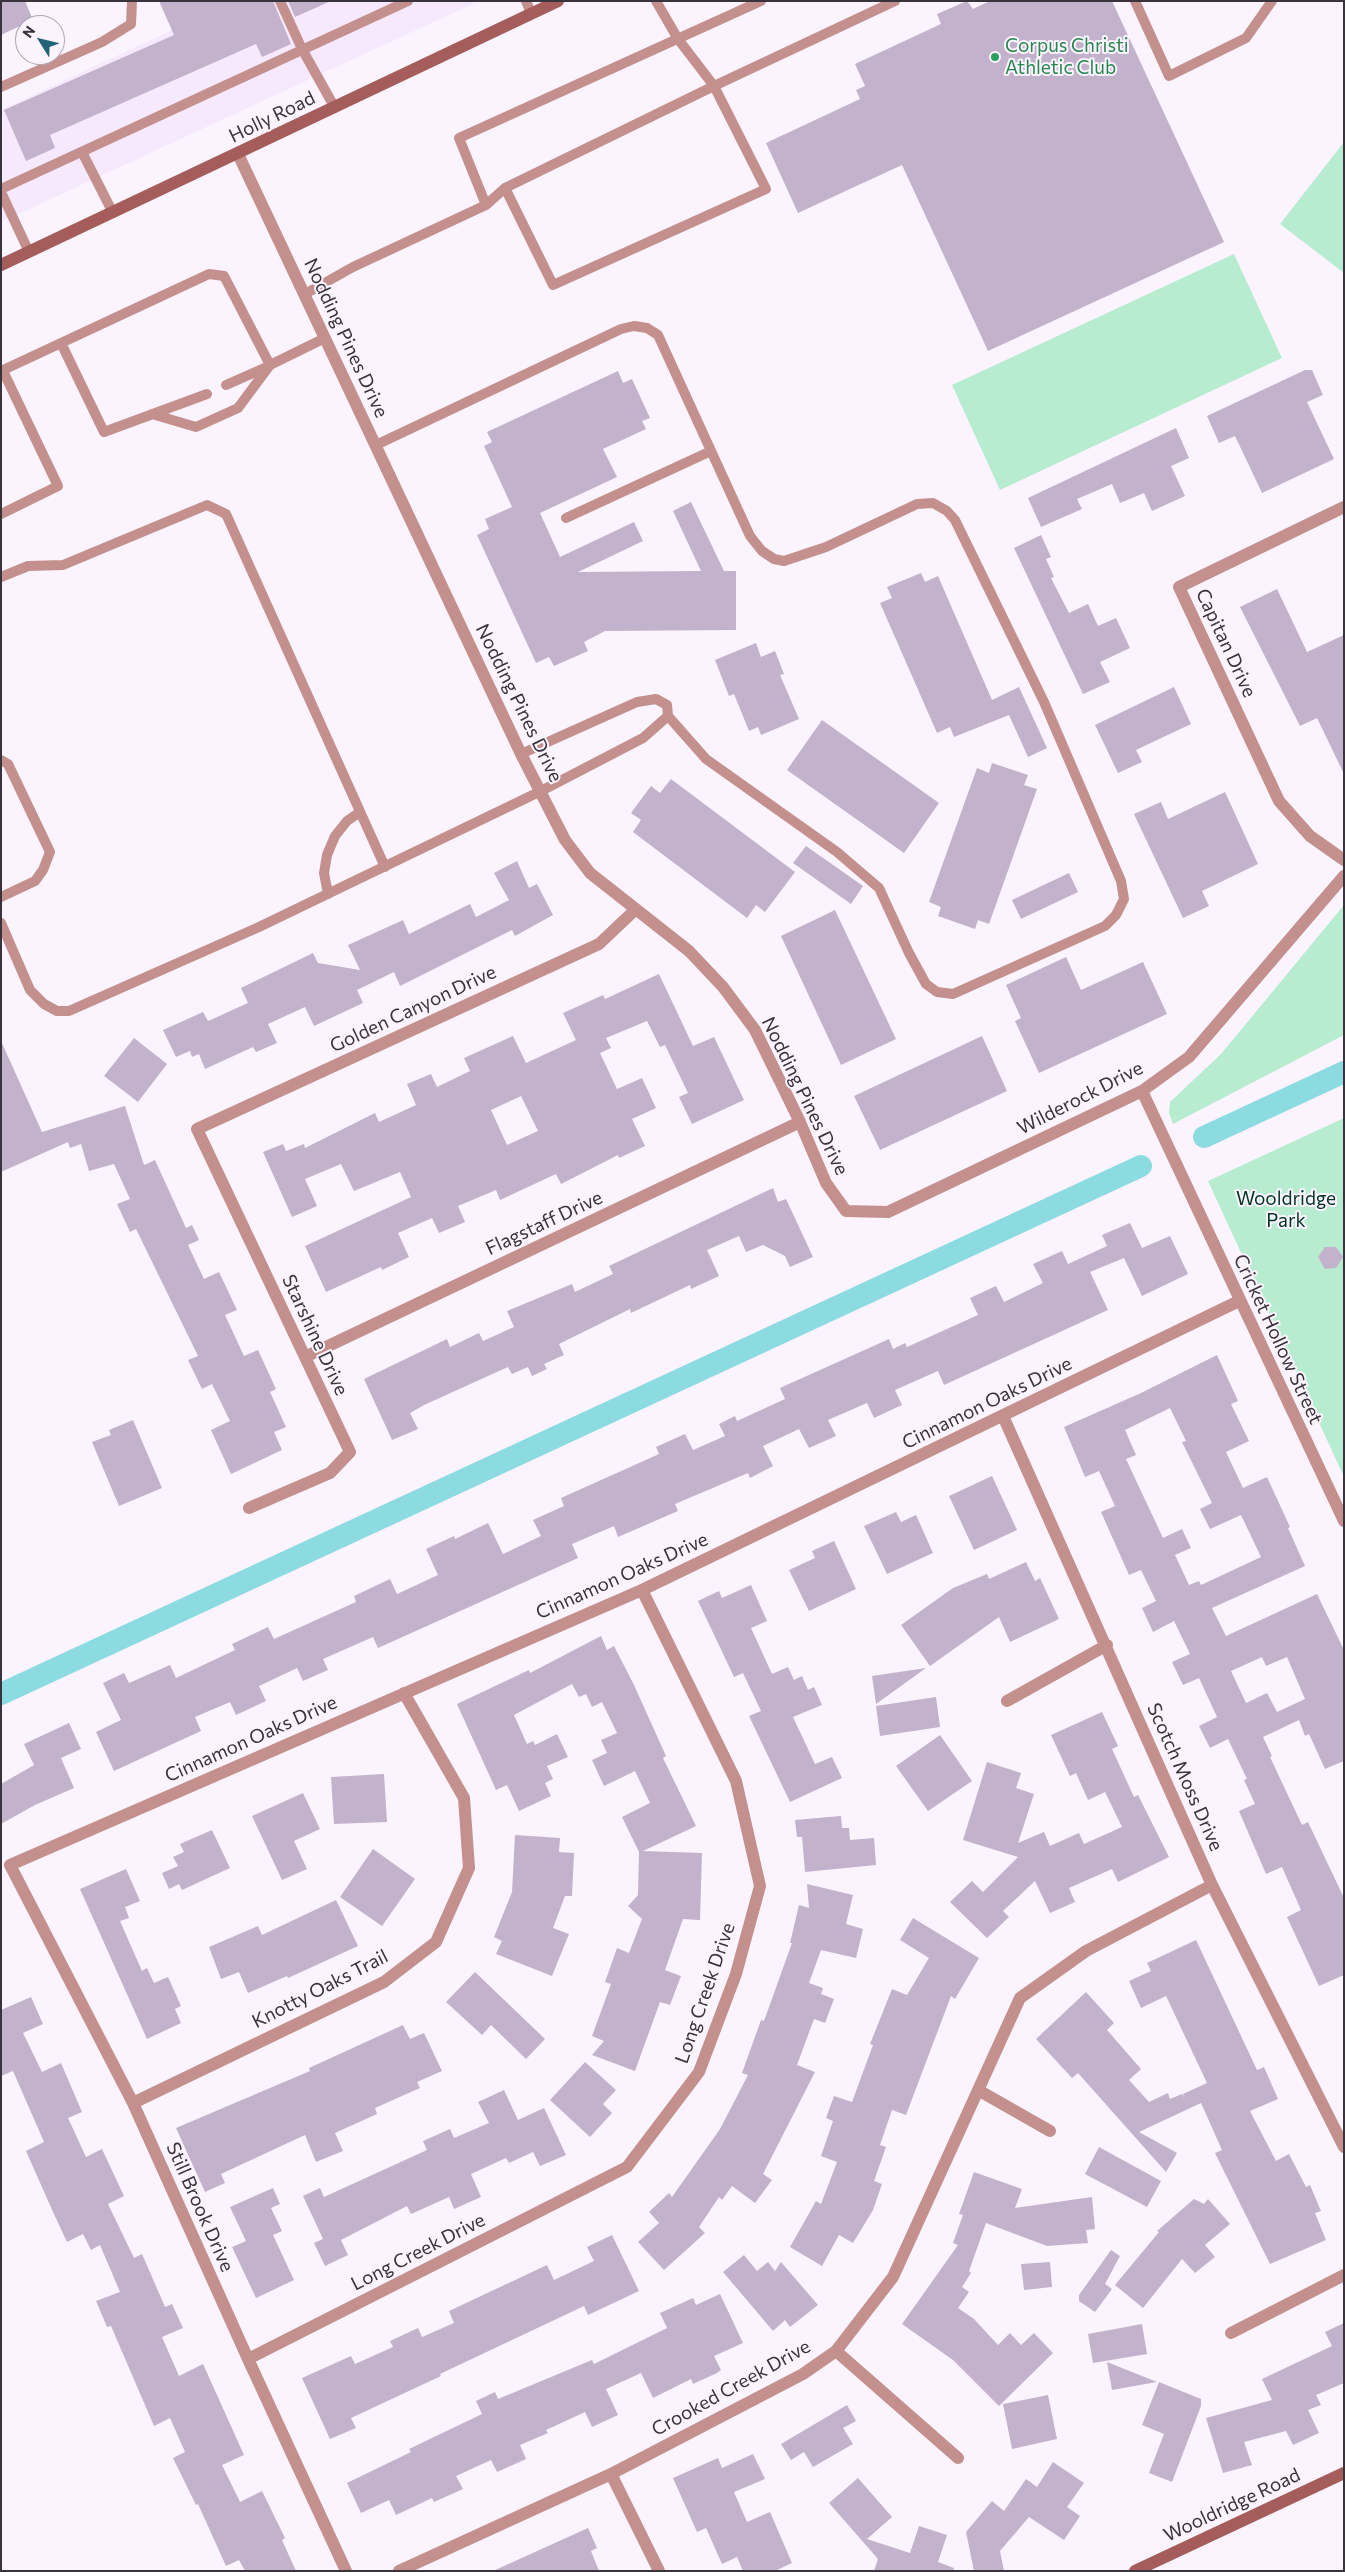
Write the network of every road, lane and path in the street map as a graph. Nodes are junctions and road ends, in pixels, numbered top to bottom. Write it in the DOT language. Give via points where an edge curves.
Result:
graph roads {
  1 [pos="132,1"];
  2 [pos="280,1"];
  3 [pos="408,1"];
  4 [pos="558,1"];
  5 [pos="656,1"];
  6 [pos="761,1"];
  7 [pos="895,1"];
  8 [pos="1134,1"];
  9 [pos="1272,1"];
  10 [pos="528,7"];
  11 [pos="678,39"];
  12 [pos="302,49"];
  13 [pos="714,86"];
  14 [pos="1,87"];
  15 [pos="334,108"];
  16 [pos="82,152"];
  17 [pos="238,154"];
  18 [pos="505,188"];
  19 [pos="1,191"];
  20 [pos="486,205"];
  21 [pos="113,213"];
  22 [pos="29,252"];
  23 [pos="1,265"];
  24 [pos="305,294"];
  25 [pos="325,338"];
  26 [pos="62,343"];
  27 [pos="270,365"];
  28 [pos="2,371"];
  29 [pos="226,385"];
  30 [pos="207,394"];
  31 [pos="152,414"];
  32 [pos="376,446"];
  33 [pos="711,451"];
  34 [pos="1344,507"];
  35 [pos="1,514"];
  36 [pos="566,518"];
  37 [pos="1,577"];
  38 [pos="668,716"];
  39 [pos="521,754"];
  40 [pos="1,760"];
  41 [pos="541,791"];
  42 [pos="360,812"];
  43 [pos="1344,860"];
  44 [pos="385,866"];
  45 [pos="1344,876"];
  46 [pos="328,894"];
  47 [pos="1,897"];
  48 [pos="635,910"];
  49 [pos="1,923"];
  50 [pos="1142,1091"];
  51 [pos="800,1122"];
  52 [pos="197,1129"];
  53 [pos="846,1211"];
  54 [pos="1239,1301"];
  55 [pos="305,1357"];
  56 [pos="1003,1416"];
  57 [pos="249,1508"];
  58 [pos="1344,1521"];
  59 [pos="642,1590"];
  60 [pos="1106,1644"];
  61 [pos="404,1693"];
  62 [pos="1007,1701"];
  63 [pos="10,1864"];
  64 [pos="1212,1885"];
  65 [pos="978,2090"];
  66 [pos="133,2102"];
  67 [pos="1050,2131"];
  68 [pos="1344,2147"];
  69 [pos="1344,2276"];
  70 [pos="1231,2333"];
  71 [pos="836,2351"];
  72 [pos="248,2359"];
  73 [pos="958,2458"];
  74 [pos="1344,2473"];
  75 [pos="611,2474"];
  76 [pos="346,2571"];
  77 [pos="400,2571"];
  78 [pos="658,2571"];
  79 [pos="1135,2571"];
  1 -- 14 [label="lane" via="131,24 102,42"];
  2 -- 12 [label="lane"];
  3 -- 12 [label="lane"];
  4 -- 10 [label="main road, Holly Road"];
  5 -- 11 [label="lane"];
  6 -- 11 [label="lane"];
  7 -- 13 [label="lane"];
  8 -- 9 [label="lane" via="1169,76 1246,38"];
  10 -- 15 [label="main road, Holly Road"];
  11 -- 13 [label="lane"];
  11 -- 20 [label="lane" via="459,138"];
  12 -- 15 [label="lane"];
  12 -- 16 [label="lane"];
  13 -- 18 [label="lane"];
  13 -- 18 [label="lane" via="766,189 553,285"];
  15 -- 17 [label="main road, Holly Road"];
  16 -- 19 [label="lane"];
  16 -- 21 [label="lane"];
  17 -- 21 [label="main road, Holly Road"];
  17 -- 24 [label="street, Nodding Pines Drive"];
  18 -- 20 [label="lane"];
  19 -- 22 [label="lane"];
  20 -- 24 [label="lane" via="353,267"];
  21 -- 22 [label="main road, Holly Road"];
  22 -- 23 [label="main road, Holly Road"];
  24 -- 25 [label="street, Nodding Pines Drive"];
  25 -- 27 [label="lane"];
  25 -- 32 [label="street, Nodding Pines Drive"];
  26 -- 27 [label="lane" via="209,274 224,276"];
  26 -- 28 [label="lane"];
  26 -- 31 [label="lane" via="104,432"];
  27 -- 29 [label="lane"];
  27 -- 31 [label="lane" via="238,408 196,427"];
  28 -- 35 [label="lane" via="58,486"];
  30 -- 31 [label="lane"];
  32 -- 33 [label="lane" via="621,329 634,326 647,328 658,335"];
  32 -- 39 [label="street, Nodding Pines Drive"];
  33 -- 36 [label="lane"];
  33 -- 38 [label="lane" via="750,536 762,551 774,559 784,561 826,547 917,504 933,503 956,520 1044,702 1121,881 1124,899 1116,915 1104,926 952,994 937,992 926,984 909,953 880,888 837,852 706,758"];
  34 -- 43 [label="street, Capitan Drive" via="1179,587 1279,800 1310,836"];
  37 -- 42 [label="lane" via="28,566 63,565 207,505 218,508 226,514"];
  38 -- 39 [label="lane" via="667,705 656,699 637,702"];
  38 -- 41 [label="lane" via="643,738"];
  39 -- 41 [label="street, Nodding Pines Drive"];
  40 -- 47 [label="lane" via="8,764 50,852 44,870 35,880"];
  41 -- 44 [label="lane"];
  41 -- 48 [label="street, Nodding Pines Drive" via="565,840 590,873"];
  42 -- 44 [label="lane"];
  42 -- 46 [label="lane" via="347,821 335,836 327,855 324,873"];
  44 -- 46 [label="lane"];
  45 -- 50 [label="street, Wilderock Drive" via="1189,1057"];
  46 -- 49 [label="lane" via="69,1011 57,1011 30,990"];
  48 -- 51 [label="street, Nodding Pines Drive" via="689,951 723,987 755,1030"];
  48 -- 52 [label="street, Golden Canyon Drive" via="599,944"];
  50 -- 53 [label="street, Wilderock Drive" via="888,1212"];
  50 -- 54 [label="street, Cricket Hollow Street"];
  51 -- 53 [label="street, Nodding Pines Drive" via="826,1183"];
  51 -- 55 [label="street, Flagstaff Drive"];
  52 -- 55 [label="street, Starshine Drive"];
  54 -- 56 [label="street, Cinnamon Oaks Drive"];
  54 -- 58 [label="street, Cricket Hollow Street"];
  55 -- 57 [label="street, Starshine Drive" via="350,1452 330,1472"];
  56 -- 59 [label="street, Cinnamon Oaks Drive"];
  56 -- 60 [label="street, Scotch Moss Drive"];
  59 -- 61 [label="street, Cinnamon Oaks Drive"];
  59 -- 72 [label="street, Long Creek Drive" via="736,1781 760,1886 736,1974 700,2072 627,2167"];
  60 -- 62 [label="street"];
  60 -- 64 [label="street, Scotch Moss Drive"];
  61 -- 63 [label="street, Cinnamon Oaks Drive"];
  61 -- 66 [label="street, Knotty Oaks Trail" via="464,1798 469,1868 436,1942 384,1982"];
  63 -- 66 [label="street, Still Brook Drive"];
  64 -- 65 [label="street, Crooked Creek Drive" via="1086,1951 1020,1998"];
  64 -- 68 [label="street, Scotch Moss Drive"];
  65 -- 67 [label="street"];
  65 -- 71 [label="street, Crooked Creek Drive" via="893,2277"];
  66 -- 72 [label="street, Still Brook Drive"];
  69 -- 70 [label="street"];
  71 -- 73 [label="street"];
  71 -- 75 [label="street, Crooked Creek Drive" via="803,2374"];
  72 -- 76 [label="street, Still Brook Drive"];
  74 -- 79 [label="main road, Wooldridge Road"];
  75 -- 77 [label="street, Crooked Creek Drive"];
  75 -- 78 [label="street"];
}
